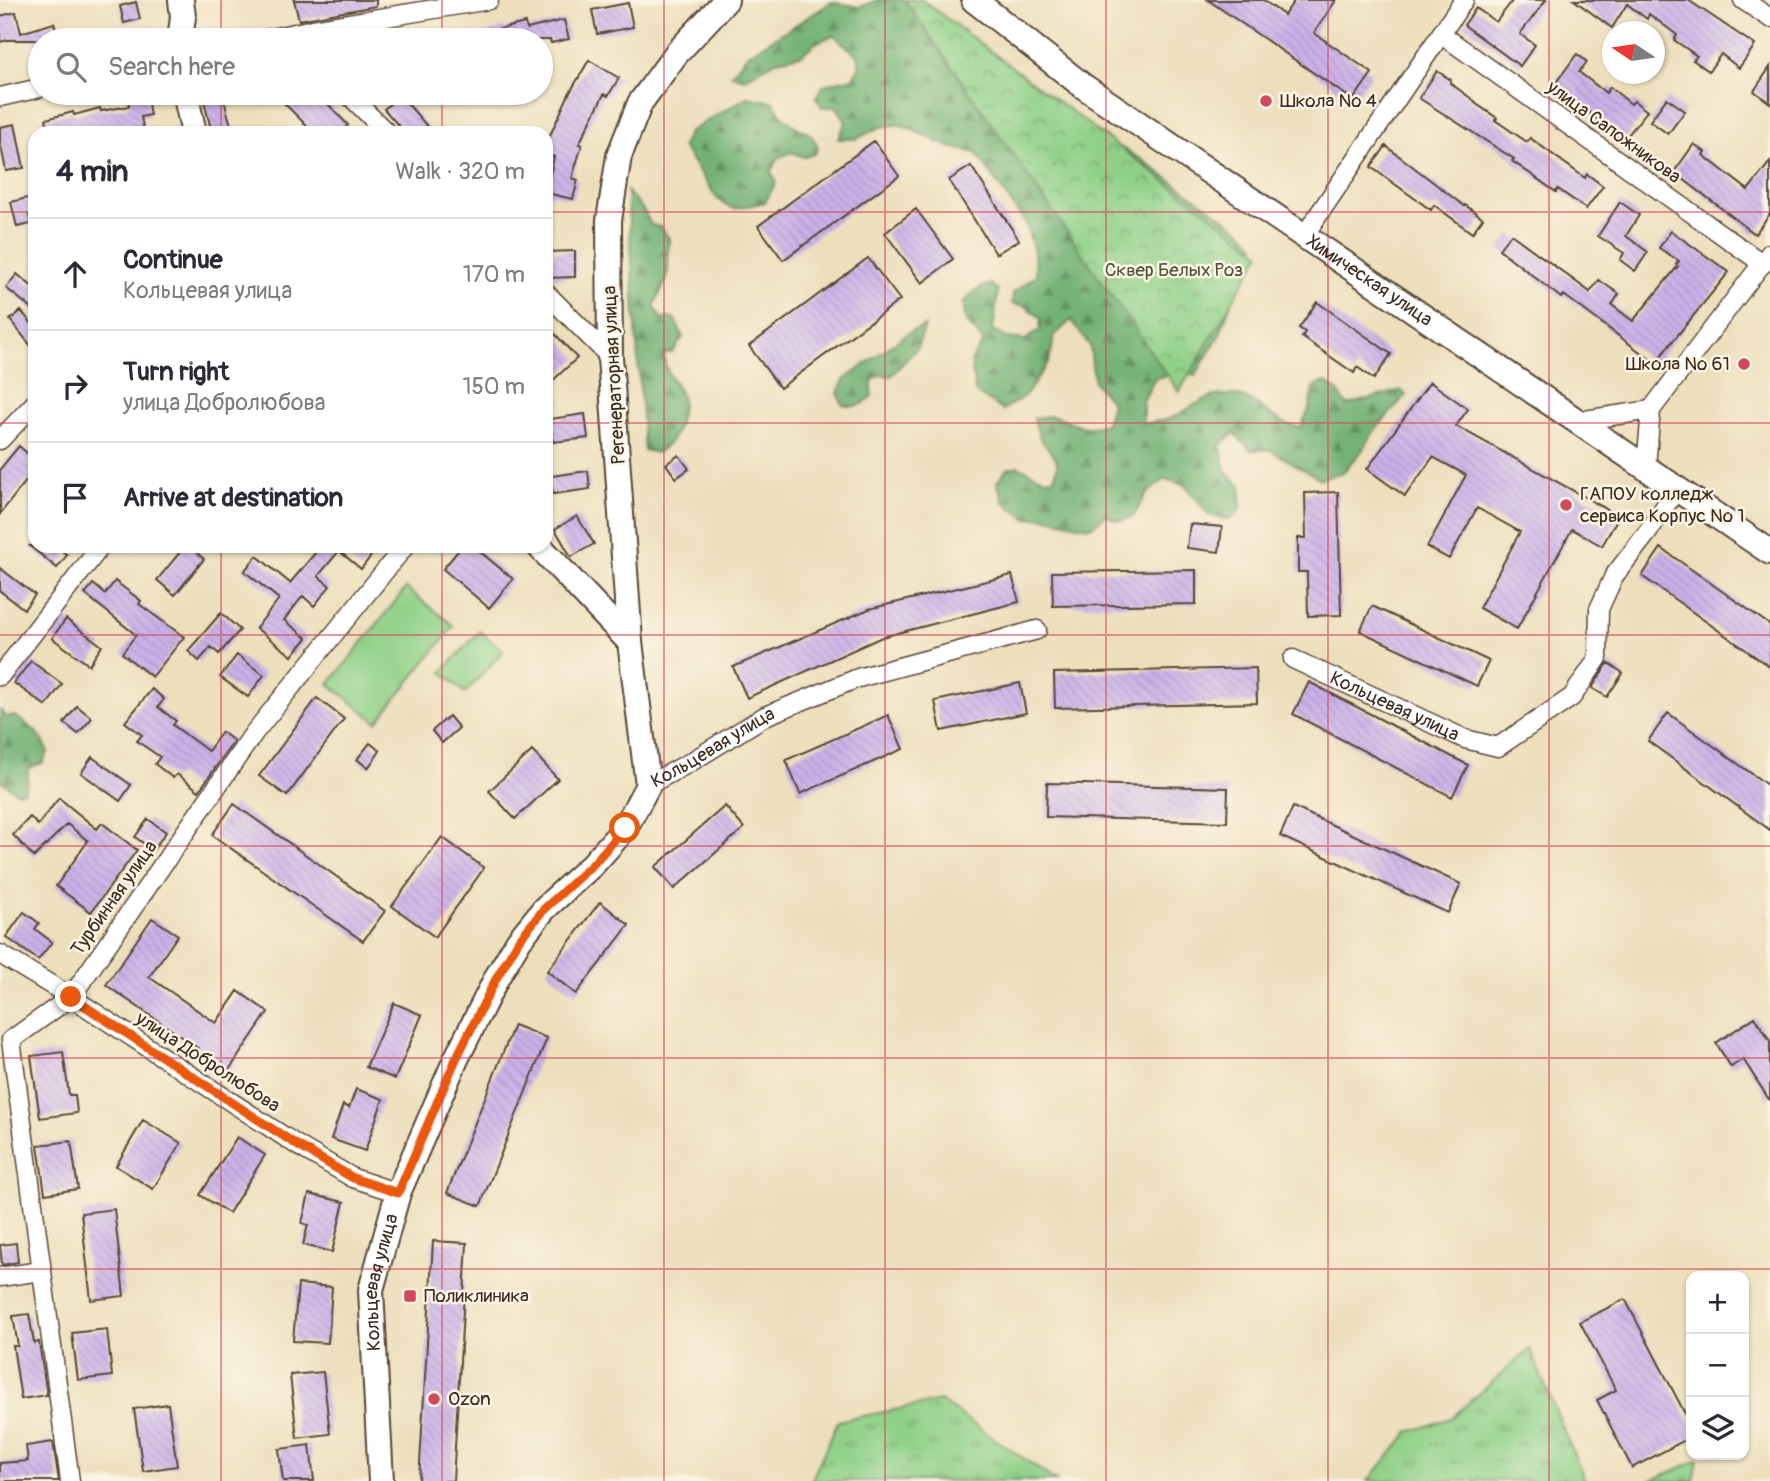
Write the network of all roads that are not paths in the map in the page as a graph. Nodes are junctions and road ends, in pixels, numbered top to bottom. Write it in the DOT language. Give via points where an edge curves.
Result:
graph roads {
  1 [pos="181,0"];
  2 [pos="489,0"];
  3 [pos="726,0"];
  4 [pos="974,0"];
  5 [pos="1464,0"];
  6 [pos="1743,0"];
  7 [pos="413,7"];
  8 [pos="1770,18"];
  9 [pos="182,28"];
  10 [pos="340,28"];
  11 [pos="1441,34"];
  12 [pos="28,91"];
  13 [pos="0,97"];
  14 [pos="188,105"];
  15 [pos="359,105"];
  16 [pos="193,126"];
  17 [pos="380,126"];
  18 [pos="1304,236"];
  19 [pos="1766,259"];
  20 [pos="553,300"];
  21 [pos="610,357"];
  22 [pos="28,410"];
  23 [pos="1651,410"];
  24 [pos="1578,421"];
  25 [pos="0,440"];
  26 [pos="1646,467"];
  27 [pos="1677,488"];
  28 [pos="1770,552"];
  29 [pos="96,553"];
  30 [pos="399,553"];
  31 [pos="546,553"];
  32 [pos="1037,630"];
  33 [pos="630,642"];
  34 [pos="1293,659"];
  35 [pos="0,676"];
  36 [pos="648,785"];
  37 [pos="0,954"];
  38 [pos="71,997"];
  39 [pos="6,1041"];
  40 [pos="398,1193"];
  41 [pos="41,1271"];
  42 [pos="0,1277"];
  43 [pos="70,1481"];
  44 [pos="381,1481"];
  1 -- 9 [label="street"];
  2 -- 7 [label="street"];
  3 -- 21 [label="street, Регенераторная улица" via="676,54 640,103 619,156 609,220"];
  4 -- 18 [label="street, Химическая улица" via="1083,86"];
  5 -- 11 [label="street"];
  6 -- 8 [label="street"];
  7 -- 10 [label="street"];
  11 -- 18 [label="street"];
  11 -- 19 [label="street, улица Сапожникова"];
  12 -- 13 [label="street"];
  14 -- 16 [label="street"];
  15 -- 17 [label="street"];
  18 -- 24 [label="street, Химическая улица"];
  19 -- 23 [label="street"];
  20 -- 21 [label="street"];
  21 -- 33 [label="street, Регенераторная улица"];
  22 -- 25 [label="street"];
  23 -- 24 [label="street"];
  23 -- 26 [label="street"];
  24 -- 26 [label="street, Химическая улица"];
  26 -- 27 [label="street, Химическая улица"];
  27 -- 28 [label="street, Химическая улица"];
  27 -- 34 [label="street, Кольцевая улица" via="1614,576 1599,609 1598,658 1572,697 1499,747 1465,739"];
  29 -- 35 [label="street"];
  30 -- 38 [label="street, Турбинная улица" via="254,733"];
  31 -- 33 [label="street"];
  32 -- 36 [label="street, Кольцевая улица" via="858,678 765,716"];
  33 -- 36 [label="street, Регенераторная улица"];
  36 -- 40 [label="street, Кольцевая улица" via="625,828 519,940 456,1059"];
  37 -- 38 [label="street, улица Добролюбова"];
  38 -- 39 [label="street, Турбинная улица"];
  38 -- 40 [label="street, улица Добролюбова" via="297,1145 353,1178"];
  39 -- 41 [label="street, Турбинная улица"];
  40 -- 44 [label="street, Кольцевая улица" via="371,1290"];
  41 -- 42 [label="street"];
  41 -- 43 [label="street, Турбинная улица"];
}
